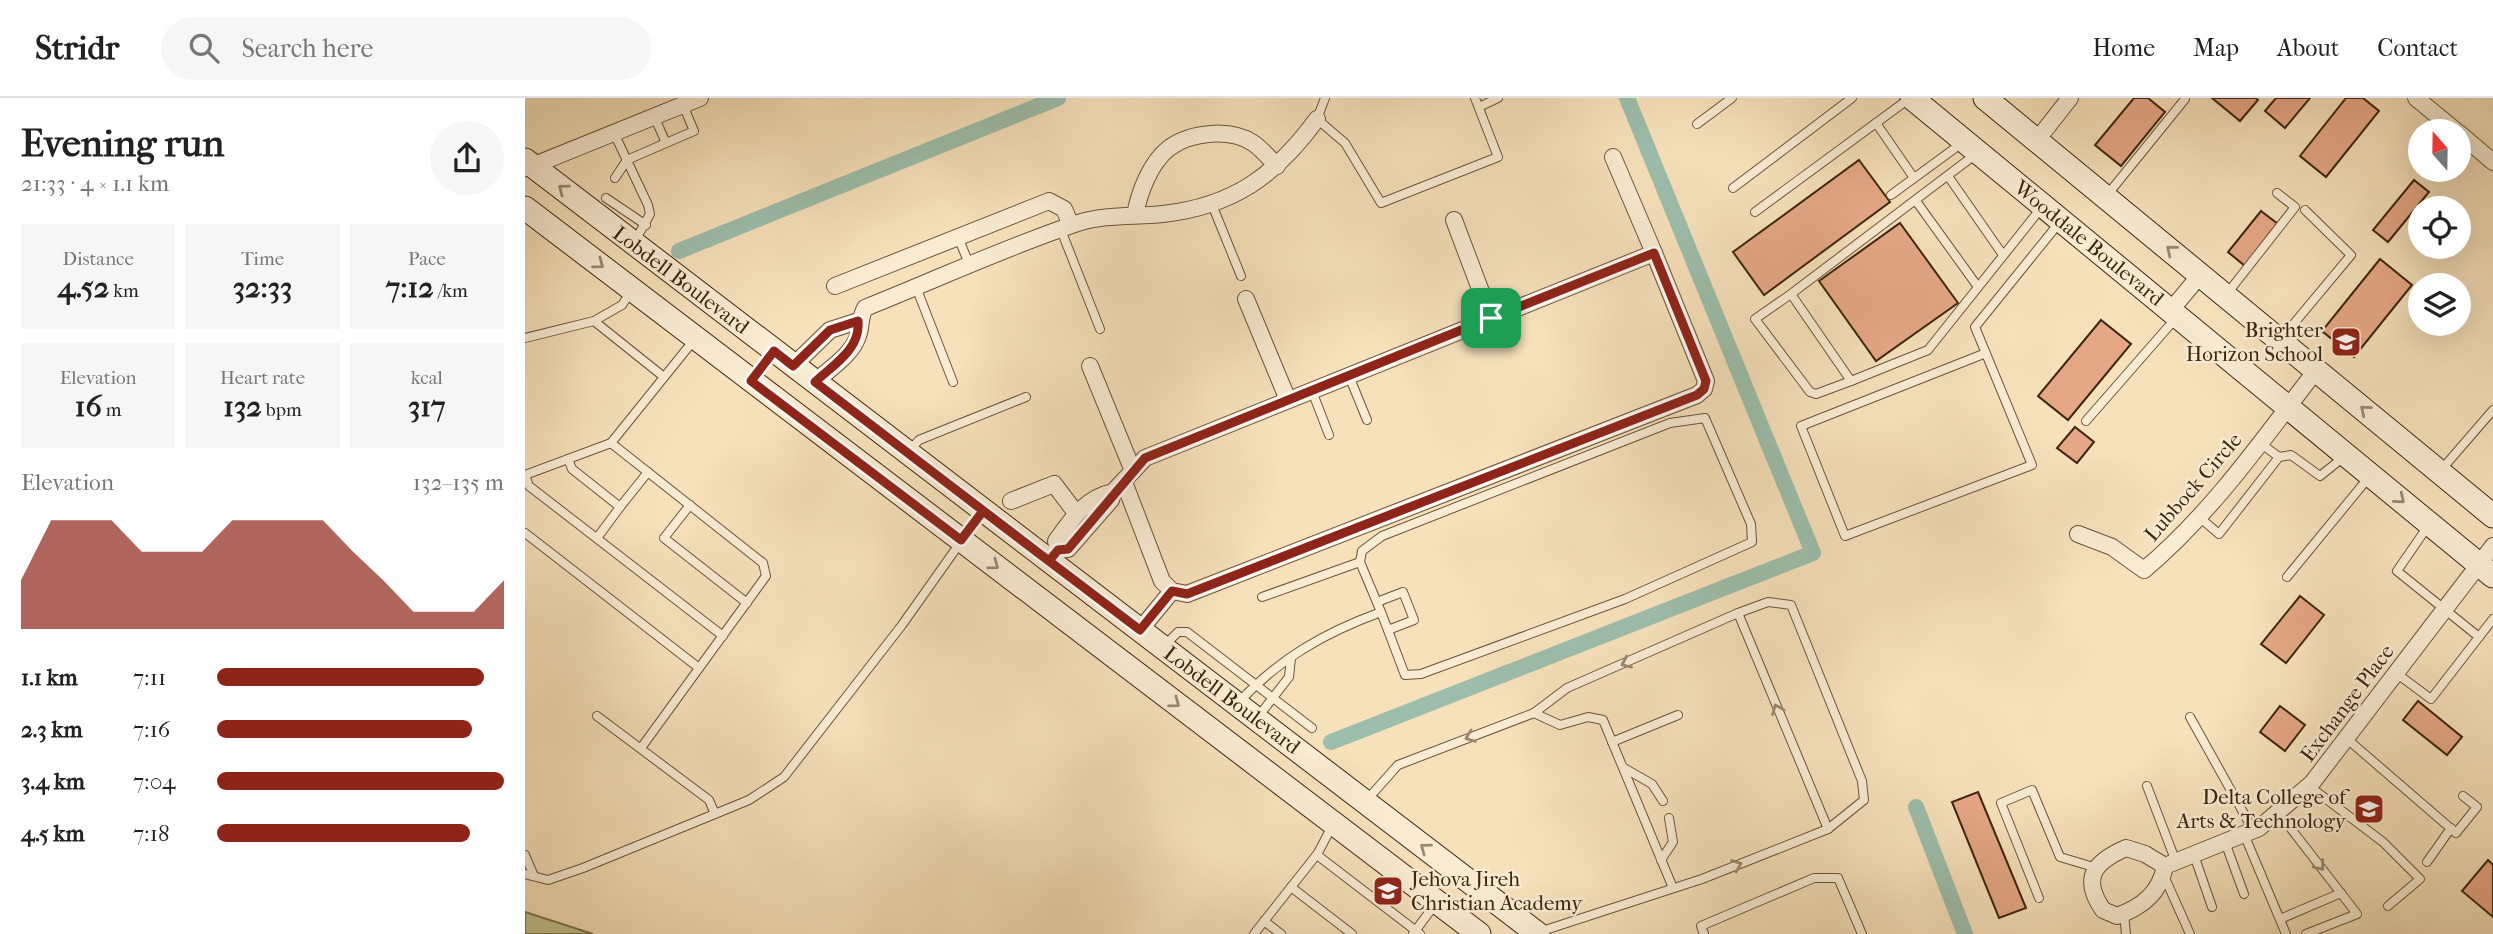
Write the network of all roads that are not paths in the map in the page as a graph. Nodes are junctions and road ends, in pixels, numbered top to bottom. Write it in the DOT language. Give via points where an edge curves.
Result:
graph roads {
  1 [pos="1325,98"];
  2 [pos="1498,98"];
  3 [pos="1732,98"];
  4 [pos="1852,98"];
  5 [pos="1911,98"];
  6 [pos="1985,98"];
  7 [pos="2070,98"];
  8 [pos="2416,98"];
  9 [pos="2185,99"];
  10 [pos="692,101"];
  11 [pos="1477,102"];
  12 [pos="655,117"];
  13 [pos="1317,119"];
  14 [pos="2442,119"];
  15 [pos="1876,123"];
  16 [pos="1697,124"];
  17 [pos="614,133"];
  18 [pos="2037,140"];
  19 [pos="666,143"];
  20 [pos="2471,143"];
  21 [pos="1971,147"];
  22 [pos="1613,157"];
  23 [pos="627,160"];
  24 [pos="2493,162"];
  25 [pos="527,165"];
  26 [pos="1277,166"];
  27 [pos="1948,176"];
  28 [pos="615,178"];
  29 [pos="1914,178"];
  30 [pos="1733,188"];
  31 [pos="2277,194"];
  32 [pos="1891,195"];
  33 [pos="2106,197"];
  34 [pos="1916,201"];
  35 [pos="1210,202"];
  36 [pos="2043,205"];
  37 [pos="525,208"];
  38 [pos="2305,210"];
  39 [pos="1755,212"];
  40 [pos="1135,215"];
  41 [pos="1454,220"];
  42 [pos="2061,220"];
  43 [pos="1066,227"];
  44 [pos="640,234"];
  45 [pos="958,237"];
  46 [pos="1654,253"];
  47 [pos="2003,255"];
  48 [pos="970,265"];
  49 [pos="2201,274"];
  50 [pos="1241,276"];
  51 [pos="835,286"];
  52 [pos="916,287"];
  53 [pos="1978,287"];
  54 [pos="632,290"];
  55 [pos="1791,294"];
  56 [pos="2226,295"];
  57 [pos="1246,299"];
  58 [pos="2174,313"];
  59 [pos="1491,318"];
  60 [pos="594,321"];
  61 [pos="858,321"];
  62 [pos="1100,329"];
  63 [pos="525,338"];
  64 [pos="695,338"];
  65 [pos="2280,339"];
  66 [pos="774,351"];
  67 [pos="1986,353"];
  68 [pos="793,366"];
  69 [pos="1090,366"];
  70 [pos="2317,369"];
  71 [pos="1349,376"];
  72 [pos="664,377"];
  73 [pos="751,381"];
  74 [pos="1851,381"];
  75 [pos="815,382"];
  76 [pos="953,382"];
  77 [pos="1312,391"];
  78 [pos="1026,397"];
  79 [pos="1288,400"];
  80 [pos="2288,406"];
  81 [pos="2493,410"];
  82 [pos="1367,420"];
  83 [pos="2087,421"];
  84 [pos="1329,435"];
  85 [pos="2260,442"];
  86 [pos="611,443"];
  87 [pos="907,453"];
  88 [pos="2347,455"];
  89 [pos="2279,457"];
  90 [pos="568,459"];
  91 [pos="648,472"];
  92 [pos="2440,472"];
  93 [pos="525,475"];
  94 [pos="2371,475"];
  95 [pos="1123,481"];
  96 [pos="1011,501"];
  97 [pos="690,505"];
  98 [pos="620,507"];
  99 [pos="2488,509"];
  100 [pos="983,511"];
  101 [pos="2198,516"];
  102 [pos="1081,519"];
  103 [pos="2430,524"];
  104 [pos="525,533"];
  105 [pos="2078,534"];
  106 [pos="597,538"];
  107 [pos="961,540"];
  108 [pos="2493,545"];
  109 [pos="1054,556"];
  110 [pos="1360,562"];
  111 [pos="2486,570"];
  112 [pos="2287,577"];
  113 [pos="1172,591"];
  114 [pos="1262,597"];
  115 [pos="1377,602"];
  116 [pos="747,603"];
  117 [pos="2446,608"];
  118 [pos="1381,612"];
  119 [pos="1738,612"];
  120 [pos="2493,619"];
  121 [pos="1140,630"];
  122 [pos="1388,631"];
  123 [pos="723,636"];
  124 [pos="2479,637"];
  125 [pos="1163,647"];
  126 [pos="1291,658"];
  127 [pos="699,668"];
  128 [pos="2396,673"];
  129 [pos="1256,684"];
  130 [pos="1274,698"];
  131 [pos="1237,704"];
  132 [pos="1534,713"];
  133 [pos="1678,715"];
  134 [pos="597,716"];
  135 [pos="2190,717"];
  136 [pos="1256,719"];
  137 [pos="1312,728"];
  138 [pos="2346,738"];
  139 [pos="1612,742"];
  140 [pos="641,748"];
  141 [pos="1623,768"];
  142 [pos="2147,786"];
  143 [pos="2309,786"];
  144 [pos="2463,796"];
  145 [pos="1663,801"];
  146 [pos="1365,802"];
  147 [pos="2278,812"];
  148 [pos="715,814"];
  149 [pos="1669,818"];
  150 [pos="1333,823"];
  151 [pos="2451,828"];
  152 [pos="1828,829"];
  153 [pos="2248,832"];
  154 [pos="2225,842"];
  155 [pos="525,855"];
  156 [pos="1317,855"];
  157 [pos="2194,855"];
  158 [pos="1661,860"];
  159 [pos="2427,862"];
  160 [pos="2097,868"];
  161 [pos="2168,868"];
  162 [pos="529,875"];
  163 [pos="1291,887"];
  164 [pos="1673,888"];
  165 [pos="2341,893"];
  166 [pos="2244,894"];
  167 [pos="2039,898"];
  168 [pos="1440,905"];
  169 [pos="2388,906"];
  170 [pos="2212,908"];
  171 [pos="2124,914"];
  172 [pos="2280,919"];
  173 [pos="1263,921"];
  174 [pos="1416,933"];
  175 [pos="1254,934"];
  176 [pos="1281,934"];
  177 [pos="1352,934"];
  178 [pos="1479,934"];
  179 [pos="1498,934"];
  180 [pos="1536,934"];
  181 [pos="1704,934"];
  182 [pos="1862,934"];
  183 [pos="2126,934"];
  184 [pos="2190,934"];
  185 [pos="2286,934"];
  186 [pos="2306,934"];
  1 -- 13 [label="lane"];
  2 -- 11 [label="lane"];
  3 -- 16 [label="lane"];
  4 -- 30 [label="lane"];
  5 -- 15 [label="lane"];
  5 -- 21 [label="main road, Wooddale Boulevard"];
  6 -- 18 [label="main road"];
  7 -- 18 [label="street"];
  8 -- 14 [label="street"];
  9 -- 33 [label="lane"];
  10 -- 12 [label="street"];
  10 -- 19 [label="lane" via="694,131"];
  11 -- 13 [label="lane" via="1498,157 1381,203 1345,143"];
  12 -- 17 [label="street"];
  12 -- 19 [label="lane"];
  13 -- 26 [label="street"];
  15 -- 29 [label="lane"];
  15 -- 39 [label="lane"];
  17 -- 23 [label="lane"];
  17 -- 25 [label="street"];
  18 -- 33 [label="main road"];
  19 -- 23 [label="lane"];
  20 -- 24 [label="street"];
  21 -- 27 [label="lane"];
  21 -- 29 [label="lane"];
  21 -- 36 [label="main road, Wooddale Boulevard"];
  22 -- 46 [label="street"];
  23 -- 28 [label="lane"];
  23 -- 44 [label="lane" via="650,214"];
  44 -- 25 [label="main road, Lobdell Boulevard, one-way" via="603,201"];
  26 -- 35 [label="street" via="1232,198"];
  26 -- 40 [label="street" via="1253,143 1221,134 1199,135 1169,148 1138,196"];
  27 -- 34 [label="lane"];
  27 -- 47 [label="lane"];
  29 -- 32 [label="lane"];
  31 -- 56 [label="lane" via="2295,207"];
  49 -- 33 [label="main road, one-way"];
  34 -- 53 [label="lane"];
  34 -- 55 [label="lane"];
  35 -- 40 [label="street"];
  35 -- 50 [label="lane"];
  36 -- 42 [label="main road, Wooddale Boulevard"];
  36 -- 47 [label="lane"];
  37 -- 54 [label="main road, Lobdell Boulevard, one-way"];
  38 -- 65 [label="lane" via="2351,255"];
  40 -- 43 [label="street"];
  41 -- 59 [label="street"];
  42 -- 58 [label="main road, Wooddale Boulevard"];
  42 -- 67 [label="lane" via="1975,327"];
  43 -- 45 [label="street" via="1064,209 1053,201"];
  43 -- 48 [label="street"];
  43 -- 62 [label="lane"];
  44 -- 66 [label="main road, Lobdell Boulevard"];
  45 -- 48 [label="lane"];
  45 -- 51 [label="street"];
  46 -- 59 [label="street"];
  46 -- 113 [label="street" via="1706,381 1697,395 1187,594"];
  47 -- 53 [label="lane"];
  48 -- 52 [label="street"];
  49 -- 56 [label="main road"];
  49 -- 58 [label="street"];
  52 -- 61 [label="street" via="865,309"];
  52 -- 76 [label="lane"];
  53 -- 74 [label="lane" via="1928,350"];
  54 -- 60 [label="lane" via="622,305"];
  54 -- 64 [label="main road, Lobdell Boulevard"];
  55 -- 74 [label="lane"];
  55 -- 74 [label="lane" via="1755,319 1810,392"];
  56 -- 65 [label="main road"];
  57 -- 79 [label="street"];
  58 -- 80 [label="main road, Wooddale Boulevard"];
  58 -- 83 [label="lane"];
  59 -- 71 [label="street"];
  60 -- 63 [label="lane"];
  60 -- 72 [label="lane"];
  61 -- 68 [label="street" via="830,330"];
  61 -- 75 [label="street" via="859,334 851,350"];
  64 -- 72 [label="lane"];
  64 -- 73 [label="main road, Lobdell Boulevard"];
  65 -- 70 [label="main road"];
  66 -- 68 [label="main road, Lobdell Boulevard"];
  66 -- 73 [label="main road"];
  67 -- 67 [label="lane" via="2032,465 1845,536 1801,426"];
  68 -- 75 [label="main road, Lobdell Boulevard"];
  69 -- 95 [label="street"];
  70 -- 80 [label="street, Lubbock Circle"];
  92 -- 70 [label="main road, one-way"];
  71 -- 77 [label="street"];
  71 -- 82 [label="lane"];
  72 -- 86 [label="lane"];
  73 -- 107 [label="main road, Lobdell Boulevard"];
  75 -- 87 [label="main road, Lobdell Boulevard"];
  77 -- 79 [label="street"];
  77 -- 84 [label="lane"];
  78 -- 87 [label="lane" via="919,440"];
  79 -- 95 [label="street" via="1145,458"];
  80 -- 85 [label="street, Lubbock Circle"];
  80 -- 88 [label="main road, Wooddale Boulevard"];
  81 -- 92 [label="lane"];
  85 -- 89 [label="lane"];
  85 -- 101 [label="street, Lubbock Circle"];
  86 -- 90 [label="lane"];
  86 -- 91 [label="lane"];
  87 -- 100 [label="main road, Lobdell Boulevard"];
  88 -- 89 [label="lane" via="2320,476 2291,455"];
  88 -- 94 [label="main road, Wooddale Boulevard"];
  89 -- 101 [label="lane" via="2219,534"];
  90 -- 93 [label="lane"];
  90 -- 98 [label="lane" via="572,469"];
  91 -- 97 [label="lane"];
  91 -- 98 [label="lane"];
  92 -- 99 [label="main road"];
  93 -- 106 [label="lane" via="529,486"];
  94 -- 103 [label="main road, Wooddale Boulevard, one-way"];
  94 -- 112 [label="lane"];
  95 -- 102 [label="street" via="1111,500"];
  95 -- 113 [label="street" via="1162,581"];
  96 -- 102 [label="street" via="1053,484"];
  97 -- 116 [label="lane" via="763,563 766,576"];
  97 -- 116 [label="lane" via="664,538"];
  98 -- 106 [label="lane"];
  100 -- 107 [label="main road"];
  100 -- 109 [label="main road, Lobdell Boulevard"];
  101 -- 105 [label="street, Lubbock Circle" via="2144,570 2112,547"];
  102 -- 109 [label="street" via="1068,549"];
  103 -- 111 [label="main road, Wooddale Boulevard"];
  103 -- 117 [label="lane" via="2397,571"];
  104 -- 127 [label="lane"];
  106 -- 123 [label="lane"];
  107 -- 148 [label="lane" via="902,625 784,776 749,800"];
  107 -- 150 [label="main road, Lobdell Boulevard, one-way"];
  108 -- 111 [label="street, Exchange Place"];
  109 -- 121 [label="main road, Lobdell Boulevard"];
  110 -- 114 [label="lane"];
  110 -- 115 [label="lane"];
  110 -- 122 [label="lane" via="1362,551 1382,536 1691,418 1705,418 1751,524 1752,542 1625,599 1420,674 1405,675"];
  111 -- 117 [label="street, Exchange Place"];
  113 -- 121 [label="street"];
  115 -- 118 [label="lane"];
  115 -- 122 [label="lane" via="1403,592 1414,620"];
  116 -- 123 [label="lane"];
  117 -- 124 [label="lane"];
  117 -- 128 [label="street, Exchange Place"];
  118 -- 122 [label="lane"];
  118 -- 126 [label="lane" via="1334,629"];
  119 -- 132 [label="lane, one-way" via="1567,688"];
  152 -- 119 [label="lane, one-way"];
  119 -- 152 [label="lane" via="1769,602 1791,605 1862,780 1864,800"];
  120 -- 124 [label="lane"];
  121 -- 125 [label="main road, Lobdell Boulevard"];
  123 -- 127 [label="lane"];
  124 -- 128 [label="lane" via="2431,699"];
  125 -- 129 [label="lane" via="1178,632 1187,632"];
  125 -- 131 [label="main road, Lobdell Boulevard"];
  126 -- 129 [label="lane"];
  126 -- 130 [label="lane" via="1289,677"];
  127 -- 140 [label="lane"];
  128 -- 138 [label="street, Exchange Place"];
  129 -- 130 [label="lane"];
  129 -- 131 [label="lane"];
  130 -- 136 [label="lane"];
  130 -- 137 [label="lane"];
  131 -- 136 [label="main road, Lobdell Boulevard"];
  132 -- 139 [label="lane" via="1560,725 1588,717 1603,720"];
  132 -- 146 [label="lane, one-way" via="1398,765"];
  133 -- 139 [label="lane"];
  134 -- 140 [label="lane"];
  135 -- 153 [label="lane"];
  136 -- 146 [label="main road, Lobdell Boulevard"];
  138 -- 143 [label="street, Exchange Place"];
  138 -- 151 [label="lane"];
  139 -- 141 [label="lane"];
  140 -- 148 [label="lane" via="709,800"];
  141 -- 145 [label="lane" via="1653,784"];
  141 -- 158 [label="lane"];
  142 -- 161 [label="lane"];
  143 -- 147 [label="street, Exchange Place"];
  143 -- 169 [label="lane" via="2383,842 2420,879"];
  144 -- 151 [label="lane" via="2477,807 2456,832"];
  180 -- 146 [label="main road, Lobdell Boulevard, one-way"];
  147 -- 153 [label="street, Exchange Place"];
  147 -- 165 [label="lane, one-way"];
  148 -- 162 [label="lane" via="548,880"];
  149 -- 158 [label="lane" via="1673,842"];
  150 -- 156 [label="lane"];
  150 -- 168 [label="main road, Lobdell Boulevard"];
  151 -- 159 [label="lane"];
  164 -- 152 [label="lane, one-way"];
  153 -- 154 [label="street, Exchange Place"];
  153 -- 172 [label="lane"];
  154 -- 157 [label="street, Exchange Place"];
  154 -- 166 [label="lane"];
  155 -- 162 [label="lane"];
  156 -- 163 [label="lane"];
  156 -- 174 [label="lane"];
  157 -- 161 [label="street, Exchange Place"];
  157 -- 170 [label="lane"];
  158 -- 164 [label="lane"];
  160 -- 161 [label="street" via="2104,858 2126,848 2145,853"];
  160 -- 167 [label="lane" via="2060,857 2032,790 2001,803"];
  160 -- 171 [label="street" via="2091,884 2097,900 2103,910"];
  161 -- 171 [label="street" via="2161,886"];
  161 -- 184 [label="lane"];
  163 -- 173 [label="lane"];
  163 -- 177 [label="lane"];
  164 -- 180 [label="lane"];
  165 -- 172 [label="lane"];
  165 -- 186 [label="lane" via="2357,914"];
  168 -- 174 [label="lane"];
  168 -- 178 [label="main road, Lobdell Boulevard"];
  168 -- 179 [label="main road" via="1463,910"];
  171 -- 183 [label="lane"];
  172 -- 185 [label="lane"];
  173 -- 175 [label="lane"];
  173 -- 176 [label="lane"];
  181 -- 182 [label="lane" via="1701,926 1814,878 1831,876 1844,888"];
}
